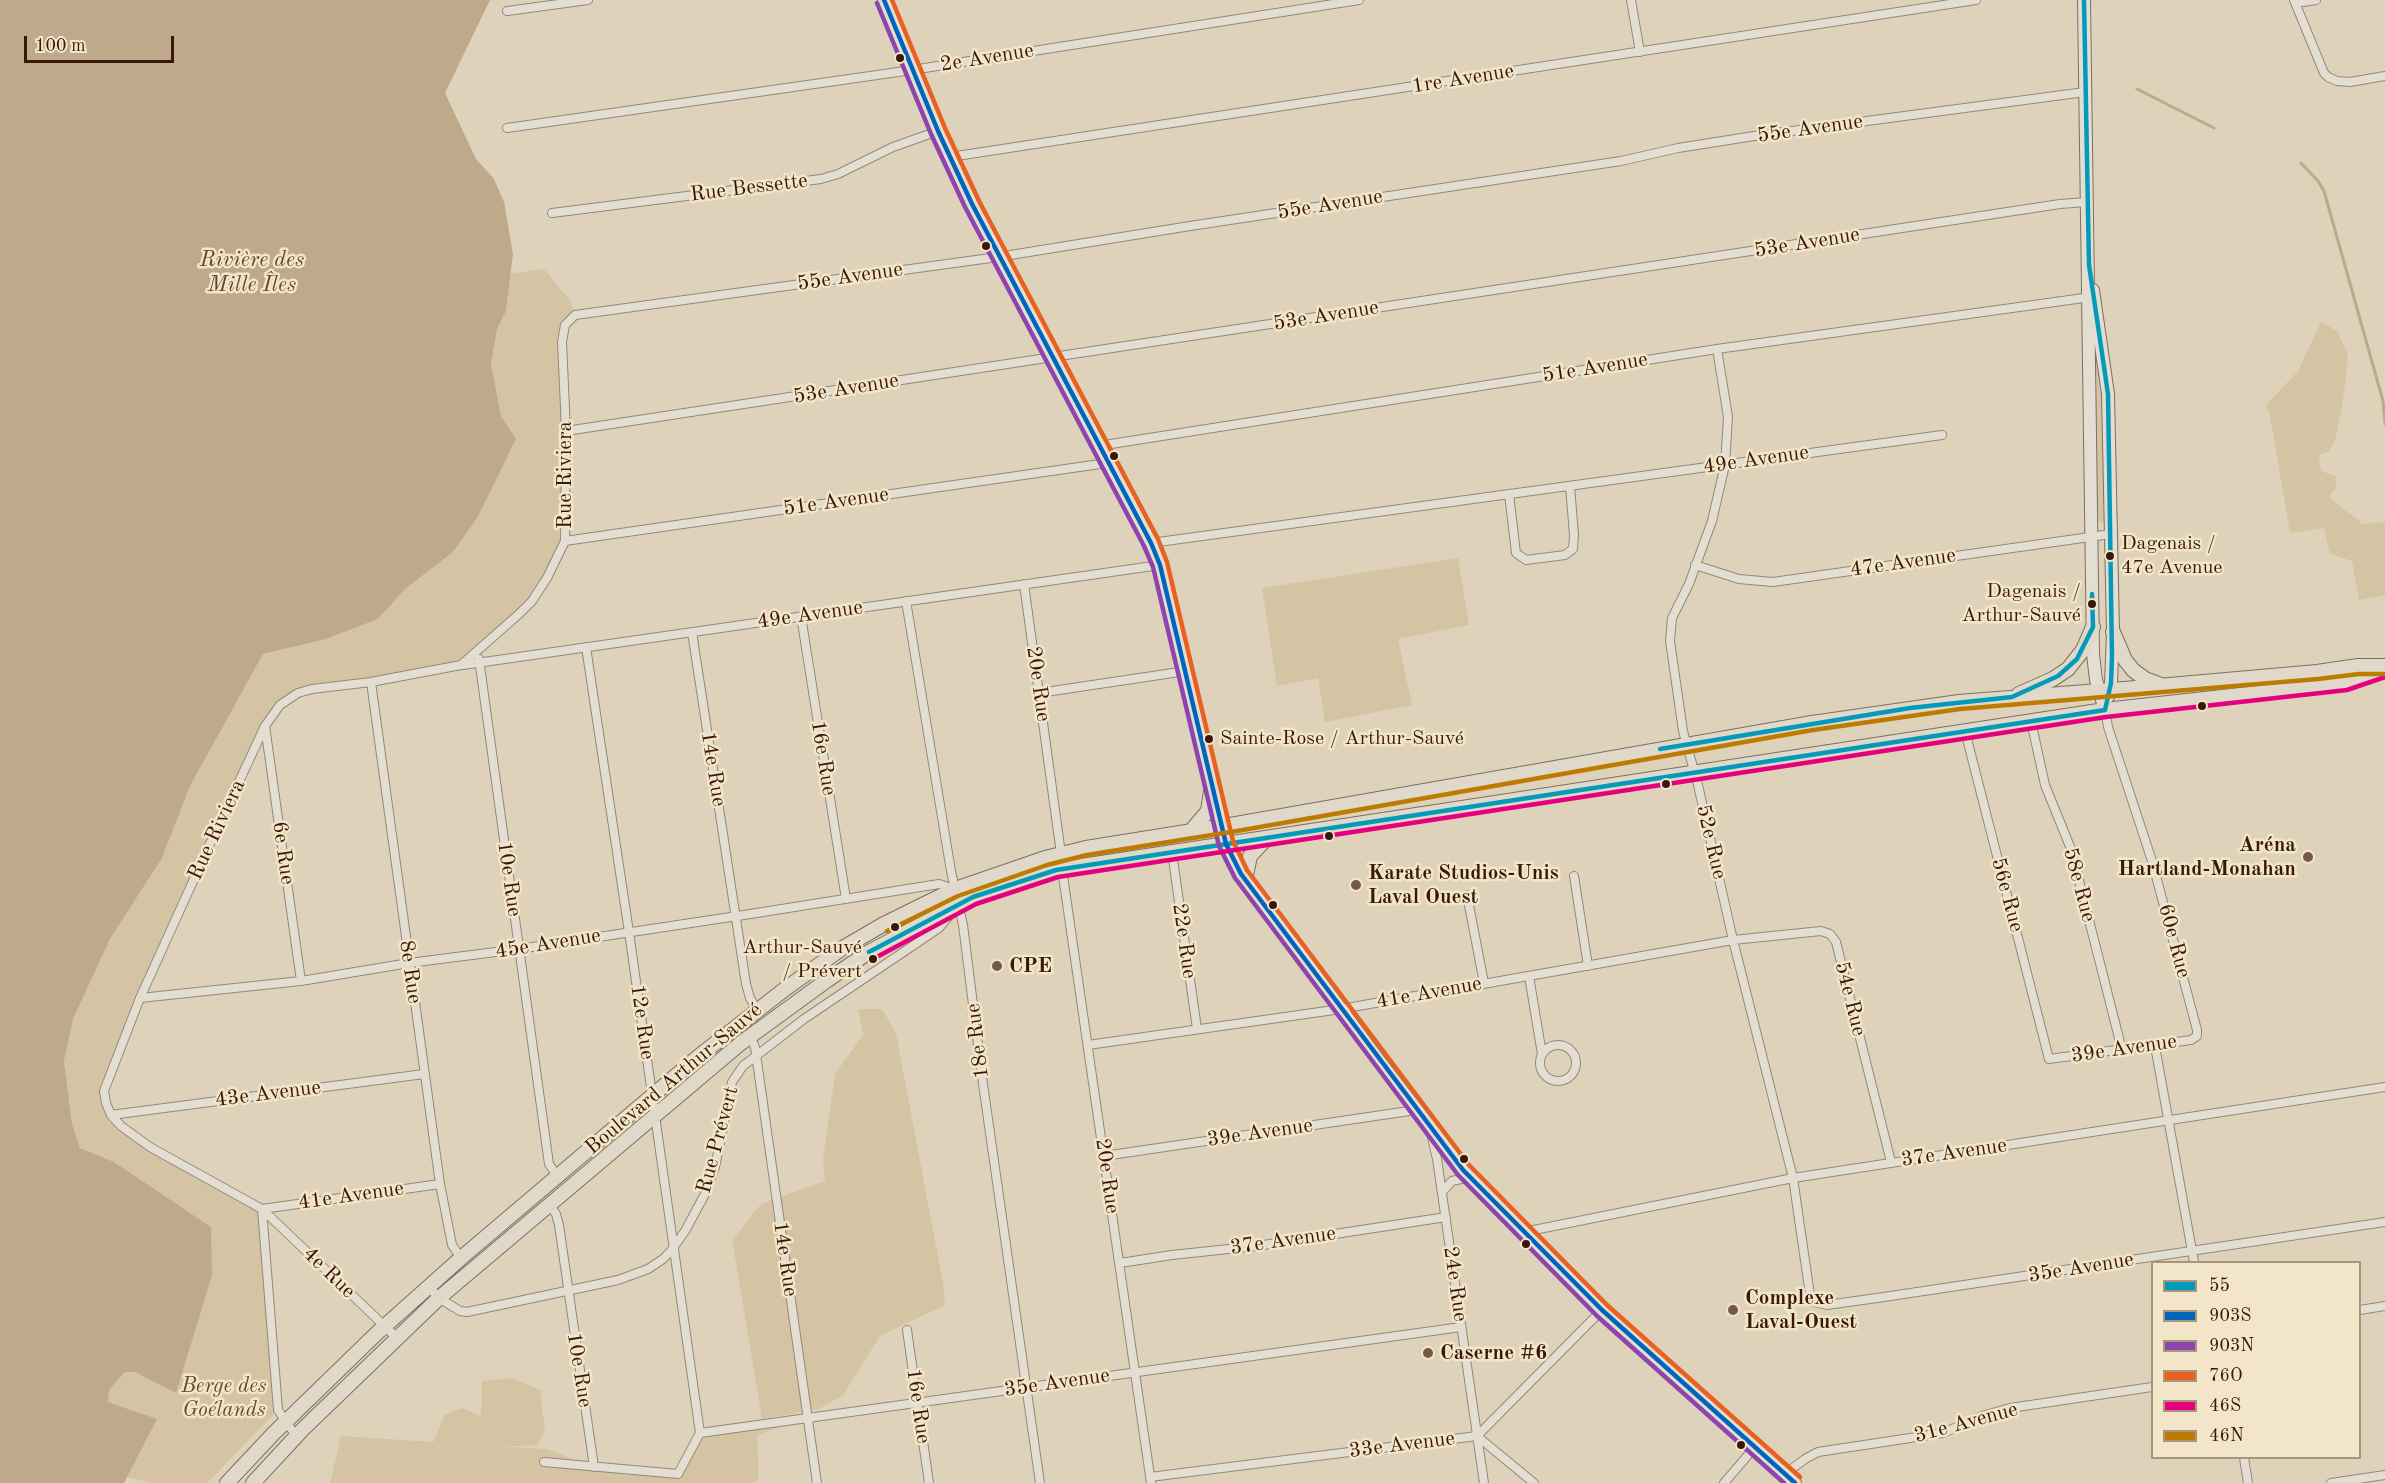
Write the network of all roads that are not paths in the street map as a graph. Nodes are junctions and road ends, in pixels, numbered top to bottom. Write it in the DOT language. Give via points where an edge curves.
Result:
graph roads {
  1 [pos="588,0"];
  2 [pos="884,0"];
  3 [pos="1359,0"];
  4 [pos="1631,0"];
  5 [pos="1976,0"];
  6 [pos="2084,0"];
  7 [pos="2316,0"];
  8 [pos="2295,2"];
  9 [pos="507,11"];
  10 [pos="1640,52"];
  11 [pos="912,70"];
  12 [pos="2385,76"];
  13 [pos="2085,92"];
  14 [pos="507,128"];
  15 [pos="938,131"];
  16 [pos="950,158"];
  17 [pos="2087,202"];
  18 [pos="552,213"];
  19 [pos="998,257"];
  20 [pos="2091,297"];
  21 [pos="575,315"];
  22 [pos="1717,349"];
  23 [pos="1052,357"];
  24 [pos="566,431"];
  25 [pos="1942,435"];
  26 [pos="1098,446"];
  27 [pos="1107,463"];
  28 [pos="1725,465"];
  29 [pos="1570,486"];
  30 [pos="1509,494"];
  31 [pos="2111,534"];
  32 [pos="2091,536"];
  33 [pos="565,541"];
  34 [pos="1151,543"];
  35 [pos="1160,565"];
  36 [pos="1695,565"];
  37 [pos="1024,584"];
  38 [pos="906,601"];
  39 [pos="801,616"];
  40 [pos="2093,627"];
  41 [pos="692,632"];
  42 [pos="2113,632"];
  43 [pos="586,647"];
  44 [pos="478,650"];
  45 [pos="479,662"];
  46 [pos="460,665"];
  47 [pos="2385,667"];
  48 [pos="1186,671"];
  49 [pos="371,682"];
  50 [pos="2163,686"];
  51 [pos="2105,691"];
  52 [pos="1039,693"];
  53 [pos="2012,697"];
  54 [pos="2105,710"];
  55 [pos="2031,721"];
  56 [pos="265,726"];
  57 [pos="1965,731"];
  58 [pos="1686,744"];
  59 [pos="1694,773"];
  60 [pos="1212,784"];
  61 [pos="1223,826"];
  62 [pos="1191,831"];
  63 [pos="1266,839"];
  64 [pos="1226,844"];
  65 [pos="1172,852"];
  66 [pos="1062,862"];
  67 [pos="1574,876"];
  68 [pos="1245,880"];
  69 [pos="955,889"];
  70 [pos="1467,895"];
  71 [pos="846,899"];
  72 [pos="958,905"];
  73 [pos="736,916"];
  74 [pos="629,932"];
  75 [pos="1733,940"];
  76 [pos="519,949"];
  77 [pos="409,963"];
  78 [pos="1588,966"];
  79 [pos="1529,976"];
  80 [pos="301,981"];
  81 [pos="1484,983"];
  82 [pos="140,998"];
  83 [pos="1341,1009"];
  84 [pos="757,1010"];
  85 [pos="1197,1029"];
  86 [pos="750,1036"];
  87 [pos="2197,1036"];
  88 [pos="1088,1045"];
  89 [pos="2155,1046"];
  90 [pos="2122,1050"];
  91 [pos="1542,1054"];
  92 [pos="756,1055"];
  93 [pos="2049,1059"];
  94 [pos="424,1074"];
  95 [pos="2385,1087"];
  96 [pos="652,1096"];
  97 [pos="1416,1110"];
  98 [pos="111,1115"];
  99 [pos="656,1116"];
  100 [pos="2168,1121"];
  101 [pos="1430,1128"];
  102 [pos="1104,1156"];
  103 [pos="1891,1162"];
  104 [pos="558,1177"];
  105 [pos="1470,1177"];
  106 [pos="1793,1178"];
  107 [pos="440,1184"];
  108 [pos="1442,1192"];
  109 [pos="549,1204"];
  110 [pos="262,1209"];
  111 [pos="1446,1217"];
  112 [pos="2385,1222"];
  113 [pos="1524,1232"];
  114 [pos="673,1248"];
  115 [pos="2192,1251"];
  116 [pos="461,1258"];
  117 [pos="2194,1261"];
  118 [pos="1120,1263"];
  119 [pos="429,1287"];
  120 [pos="567,1292"];
  121 [pos="439,1298"];
  122 [pos="1814,1302"];
  123 [pos="2385,1306"];
  124 [pos="1602,1310"];
  125 [pos="2361,1310"];
  126 [pos="385,1326"];
  127 [pos="1461,1327"];
  128 [pos="907,1330"];
  129 [pos="396,1337"];
  130 [pos="1135,1372"];
  131 [pos="1026,1387"];
  132 [pos="2151,1387"];
  133 [pos="917,1402"];
  134 [pos="808,1418"];
  135 [pos="285,1422"];
  136 [pos="700,1433"];
  137 [pos="296,1436"];
  138 [pos="1477,1436"];
  139 [pos="1755,1447"];
  140 [pos="2244,1459"];
  141 [pos="544,1462"];
  142 [pos="594,1467"];
  143 [pos="1785,1474"];
  144 [pos="2385,1475"];
  145 [pos="678,1479"];
  146 [pos="1150,1480"];
  147 [pos="227,1483"];
  148 [pos="253,1483"];
  149 [pos="817,1483"];
  150 [pos="929,1483"];
  151 [pos="1040,1483"];
  152 [pos="1484,1483"];
  153 [pos="1534,1483"];
  154 [pos="1724,1483"];
  155 [pos="1796,1483"];
  156 [pos="2248,1483"];
  157 [pos="2331,1483"];
  1 -- 9 [label="street"];
  2 -- 11 [label="street"];
  3 -- 11 [label="street, 2e Avenue"];
  4 -- 10 [label="street"];
  5 -- 10 [label="street, 1re Avenue"];
  6 -- 13 [label="street"];
  7 -- 8 [label="street"];
  8 -- 12 [label="street" via="2324,73 2337,81"];
  10 -- 16 [label="street, 1re Avenue"];
  11 -- 14 [label="street, 2e Avenue"];
  11 -- 15 [label="street"];
  13 -- 17 [label="street"];
  13 -- 19 [label="street, 55e Avenue" via="1743,138 1621,161"];
  15 -- 16 [label="street"];
  15 -- 18 [label="street, Rue Bessette" via="822,179"];
  16 -- 19 [label="street"];
  17 -- 20 [label="street"];
  17 -- 23 [label="street, 53e Avenue"];
  19 -- 21 [label="street, 55e Avenue"];
  19 -- 23 [label="street"];
  20 -- 22 [label="street, 51e Avenue"];
  20 -- 31 [label="street" via="2107,378"];
  20 -- 32 [label="street"];
  21 -- 24 [label="street, Rue Riviera" via="565,325 562,342"];
  22 -- 26 [label="street, 51e Avenue"];
  22 -- 28 [label="street, 52e Rue" via="1728,417"];
  23 -- 24 [label="street, 53e Avenue"];
  23 -- 26 [label="street"];
  24 -- 33 [label="street, Rue Riviera"];
  25 -- 28 [label="street, 49e Avenue"];
  26 -- 27 [label="street"];
  27 -- 33 [label="street, 51e Avenue"];
  27 -- 34 [label="street"];
  28 -- 29 [label="street, 49e Avenue"];
  28 -- 36 [label="street, 52e Rue" via="1712,521"];
  29 -- 30 [label="street, 49e Avenue"];
  29 -- 30 [label="street" via="1573,549 1565,555 1526,560 1516,553"];
  30 -- 34 [label="street, 49e Avenue"];
  31 -- 32 [label="street, 47e Avenue"];
  31 -- 42 [label="street"];
  32 -- 36 [label="street, 47e Avenue" via="1773,582 1739,579"];
  32 -- 40 [label="street"];
  33 -- 44 [label="street, Rue Riviera" via="532,601"];
  34 -- 35 [label="street"];
  35 -- 37 [label="street, 49e Avenue"];
  35 -- 48 [label="street"];
  36 -- 58 [label="street, 52e Rue" via="1670,629"];
  37 -- 38 [label="street, 49e Avenue"];
  37 -- 52 [label="street, 20e Rue"];
  38 -- 39 [label="street, 49e Avenue"];
  38 -- 69 [label="street, 18e Rue"];
  39 -- 41 [label="street, 49e Avenue"];
  39 -- 71 [label="street, 16e Rue"];
  40 -- 51 [label="street" via="2094,670"];
  40 -- 53 [label="main road" via="2083,650 2068,669"];
  41 -- 43 [label="street, 49e Avenue"];
  41 -- 73 [label="street, 14e Rue"];
  42 -- 50 [label="main road" via="2133,670"];
  42 -- 51 [label="street"];
  43 -- 45 [label="street, 49e Avenue"];
  43 -- 74 [label="street, 12e Rue"];
  44 -- 45 [label="street, 10e Rue"];
  44 -- 46 [label="street, Rue Riviera"];
  45 -- 46 [label="street, 49e Avenue"];
  45 -- 76 [label="street, 10e Rue"];
  46 -- 49 [label="street, Rue Riviera"];
  47 -- 50 [label="main road, Boulevard Arthur-Sauvé" via="2358,666"];
  47 -- 54 [label="main road, Boulevard Arthur-Sauvé" via="2346,683"];
  48 -- 52 [label="street"];
  48 -- 60 [label="street"];
  49 -- 56 [label="street, Rue Riviera" via="298,693 280,705"];
  49 -- 77 [label="street, 8e Rue"];
  50 -- 51 [label="main road, Boulevard Arthur-Sauvé"];
  51 -- 53 [label="main road, Boulevard Arthur-Sauvé"];
  51 -- 54 [label="street"];
  52 -- 66 [label="street, 20e Rue"];
  53 -- 58 [label="main road, Boulevard Arthur-Sauvé" via="1903,709"];
  54 -- 55 [label="main road, Boulevard Arthur-Sauvé"];
  54 -- 87 [label="street, 60e Rue" via="2152,861"];
  55 -- 57 [label="main road, Boulevard Arthur-Sauvé"];
  55 -- 90 [label="street, 58e Rue" via="2045,784 2071,849"];
  56 -- 80 [label="street, 6e Rue"];
  56 -- 82 [label="street, Rue Riviera"];
  57 -- 59 [label="main road, Boulevard Arthur-Sauvé"];
  57 -- 93 [label="street, 56e Rue"];
  58 -- 59 [label="street, 52e Rue"];
  58 -- 61 [label="main road, Boulevard Arthur-Sauvé"];
  59 -- 63 [label="main road, Boulevard Arthur-Sauvé"];
  59 -- 75 [label="street, 52e Rue"];
  60 -- 61 [label="street"];
  60 -- 62 [label="main road" via="1208,811"];
  61 -- 62 [label="main road, Boulevard Arthur-Sauvé"];
  61 -- 64 [label="street"];
  62 -- 66 [label="main road, Boulevard Arthur-Sauvé" via="1104,845"];
  63 -- 64 [label="main road, Boulevard Arthur-Sauvé"];
  63 -- 68 [label="main road" via="1250,856"];
  64 -- 65 [label="main road, Boulevard Arthur-Sauvé"];
  64 -- 68 [label="street"];
  65 -- 66 [label="main road, Boulevard Arthur-Sauvé"];
  65 -- 85 [label="street, 22e Rue"];
  66 -- 69 [label="main road, Boulevard Arthur-Sauvé"];
  66 -- 72 [label="main road, Boulevard Arthur-Sauvé"];
  66 -- 88 [label="street, 20e Rue"];
  67 -- 78 [label="street"];
  68 -- 83 [label="street"];
  69 -- 71 [label="street, 45e Avenue" via="939,884"];
  69 -- 72 [label="street, 18e Rue"];
  69 -- 84 [label="main road, Boulevard Arthur-Sauvé" via="856,940"];
  70 -- 81 [label="street"];
  71 -- 73 [label="street, 45e Avenue"];
  72 -- 86 [label="main road, Boulevard Arthur-Sauvé" via="869,952"];
  72 -- 92 [label="street, Rue Prévert" via="939,928"];
  72 -- 131 [label="street, 18e Rue"];
  73 -- 74 [label="street, 45e Avenue"];
  73 -- 84 [label="street, 14e Rue" via="746,984"];
  74 -- 76 [label="street, 45e Avenue"];
  74 -- 96 [label="street, 12e Rue"];
  75 -- 78 [label="street, 41e Avenue"];
  75 -- 103 [label="street, 54e Rue" via="1821,931 1836,942"];
  75 -- 106 [label="street, 52e Rue"];
  76 -- 77 [label="street, 45e Avenue"];
  76 -- 104 [label="street, 10e Rue" via="549,1164"];
  77 -- 80 [label="street, 45e Avenue"];
  77 -- 94 [label="street, 8e Rue"];
  78 -- 79 [label="street, 41e Avenue"];
  79 -- 81 [label="street, 41e Avenue"];
  79 -- 91 [label="street"];
  80 -- 82 [label="street, 45e Avenue"];
  81 -- 83 [label="street, 41e Avenue"];
  82 -- 98 [label="street, Rue Riviera" via="104,1091"];
  83 -- 85 [label="street, 41e Avenue"];
  83 -- 97 [label="street"];
  84 -- 96 [label="main road, Boulevard Arthur-Sauvé"];
  85 -- 88 [label="street, 41e Avenue"];
  86 -- 92 [label="street, 14e Rue"];
  86 -- 99 [label="main road, Boulevard Arthur-Sauvé"];
  87 -- 89 [label="street, 39e Avenue"];
  88 -- 102 [label="street, 20e Rue"];
  89 -- 90 [label="street, 39e Avenue"];
  89 -- 100 [label="street"];
  90 -- 93 [label="street, 39e Avenue"];
  91 -- 91 [label="street" via="1540,1066 1546,1077 1557,1082 1573,1074 1576,1057 1568,1047 1557,1044"];
  92 -- 114 [label="street, Rue Prévert" via="732,1082 715,1167 696,1212"];
  92 -- 134 [label="street, 14e Rue"];
  94 -- 98 [label="street, 43e Avenue"];
  94 -- 107 [label="street, 8e Rue"];
  95 -- 100 [label="street, 37e Avenue"];
  96 -- 99 [label="street, 12e Rue"];
  96 -- 104 [label="main road, Boulevard Arthur-Sauvé"];
  97 -- 101 [label="street"];
  97 -- 102 [label="street, 39e Avenue"];
  98 -- 110 [label="street" via="150,1147"];
  99 -- 109 [label="main road, Boulevard Arthur-Sauvé"];
  99 -- 114 [label="street, 12e Rue"];
  100 -- 103 [label="street, 37e Avenue"];
  100 -- 115 [label="street"];
  101 -- 105 [label="street"];
  101 -- 108 [label="street, 24e Rue"];
  102 -- 118 [label="street, 20e Rue"];
  103 -- 106 [label="street, 37e Avenue"];
  104 -- 116 [label="main road, Boulevard Arthur-Sauvé"];
  105 -- 108 [label="street" via="1452,1181"];
  105 -- 113 [label="street"];
  106 -- 113 [label="street, 37e Avenue"];
  106 -- 122 [label="street, 52e Rue"];
  107 -- 110 [label="street, 41e Avenue"];
  107 -- 116 [label="street, 8e Rue" via="452,1245"];
  108 -- 111 [label="street, 24e Rue"];
  109 -- 120 [label="street, 10e Rue" via="558,1219"];
  109 -- 121 [label="main road, Boulevard Arthur-Sauvé"];
  110 -- 126 [label="street, 4e Rue"];
  110 -- 135 [label="street" via="278,1410"];
  111 -- 118 [label="street, 37e Avenue"];
  111 -- 127 [label="street, 24e Rue"];
  112 -- 115 [label="street, 35e Avenue"];
  113 -- 124 [label="street"];
  114 -- 120 [label="street, Rue Prévert" via="640,1273"];
  114 -- 136 [label="street, 12e Rue"];
  115 -- 117 [label="street"];
  115 -- 122 [label="street, 35e Avenue" via="1827,1305"];
  116 -- 119 [label="main road, Boulevard Arthur-Sauvé"];
  118 -- 130 [label="street, 20e Rue"];
  119 -- 121 [label="street, Rue Prévert"];
  119 -- 126 [label="main road, Boulevard Arthur-Sauvé"];
  120 -- 121 [label="street, Rue Prévert" via="467,1312"];
  120 -- 142 [label="street, 10e Rue"];
  121 -- 129 [label="main road, Boulevard Arthur-Sauvé"];
  123 -- 125 [label="street"];
  124 -- 138 [label="street, 33e Avenue"];
  124 -- 139 [label="street"];
  126 -- 129 [label="street, 4e Rue"];
  126 -- 135 [label="main road, Boulevard Arthur-Sauvé"];
  127 -- 130 [label="street, 35e Avenue"];
  127 -- 138 [label="street, 24e Rue"];
  128 -- 133 [label="street, 16e Rue"];
  129 -- 137 [label="main road, Boulevard Arthur-Sauvé"];
  130 -- 131 [label="street, 35e Avenue"];
  130 -- 146 [label="street, 20e Rue"];
  131 -- 133 [label="street, 35e Avenue"];
  131 -- 151 [label="street, 18e Rue"];
  132 -- 143 [label="street, 31e Avenue" via="2010,1408 1943,1433 1818,1452"];
  133 -- 134 [label="street, 35e Avenue"];
  133 -- 150 [label="street, 16e Rue"];
  134 -- 136 [label="street, 35e Avenue"];
  134 -- 149 [label="street, 14e Rue"];
  135 -- 137 [label="street"];
  135 -- 147 [label="main road, Boulevard Arthur-Sauvé"];
  136 -- 145 [label="street"];
  137 -- 148 [label="main road, Boulevard Arthur-Sauvé"];
  138 -- 146 [label="street, 33e Avenue"];
  138 -- 152 [label="street, 24e Rue"];
  138 -- 153 [label="street"];
  139 -- 143 [label="street"];
  139 -- 154 [label="street"];
  140 -- 156 [label="street"];
  141 -- 142 [label="street"];
  142 -- 145 [label="street"];
  143 -- 155 [label="street"];
  144 -- 157 [label="street"];
}
